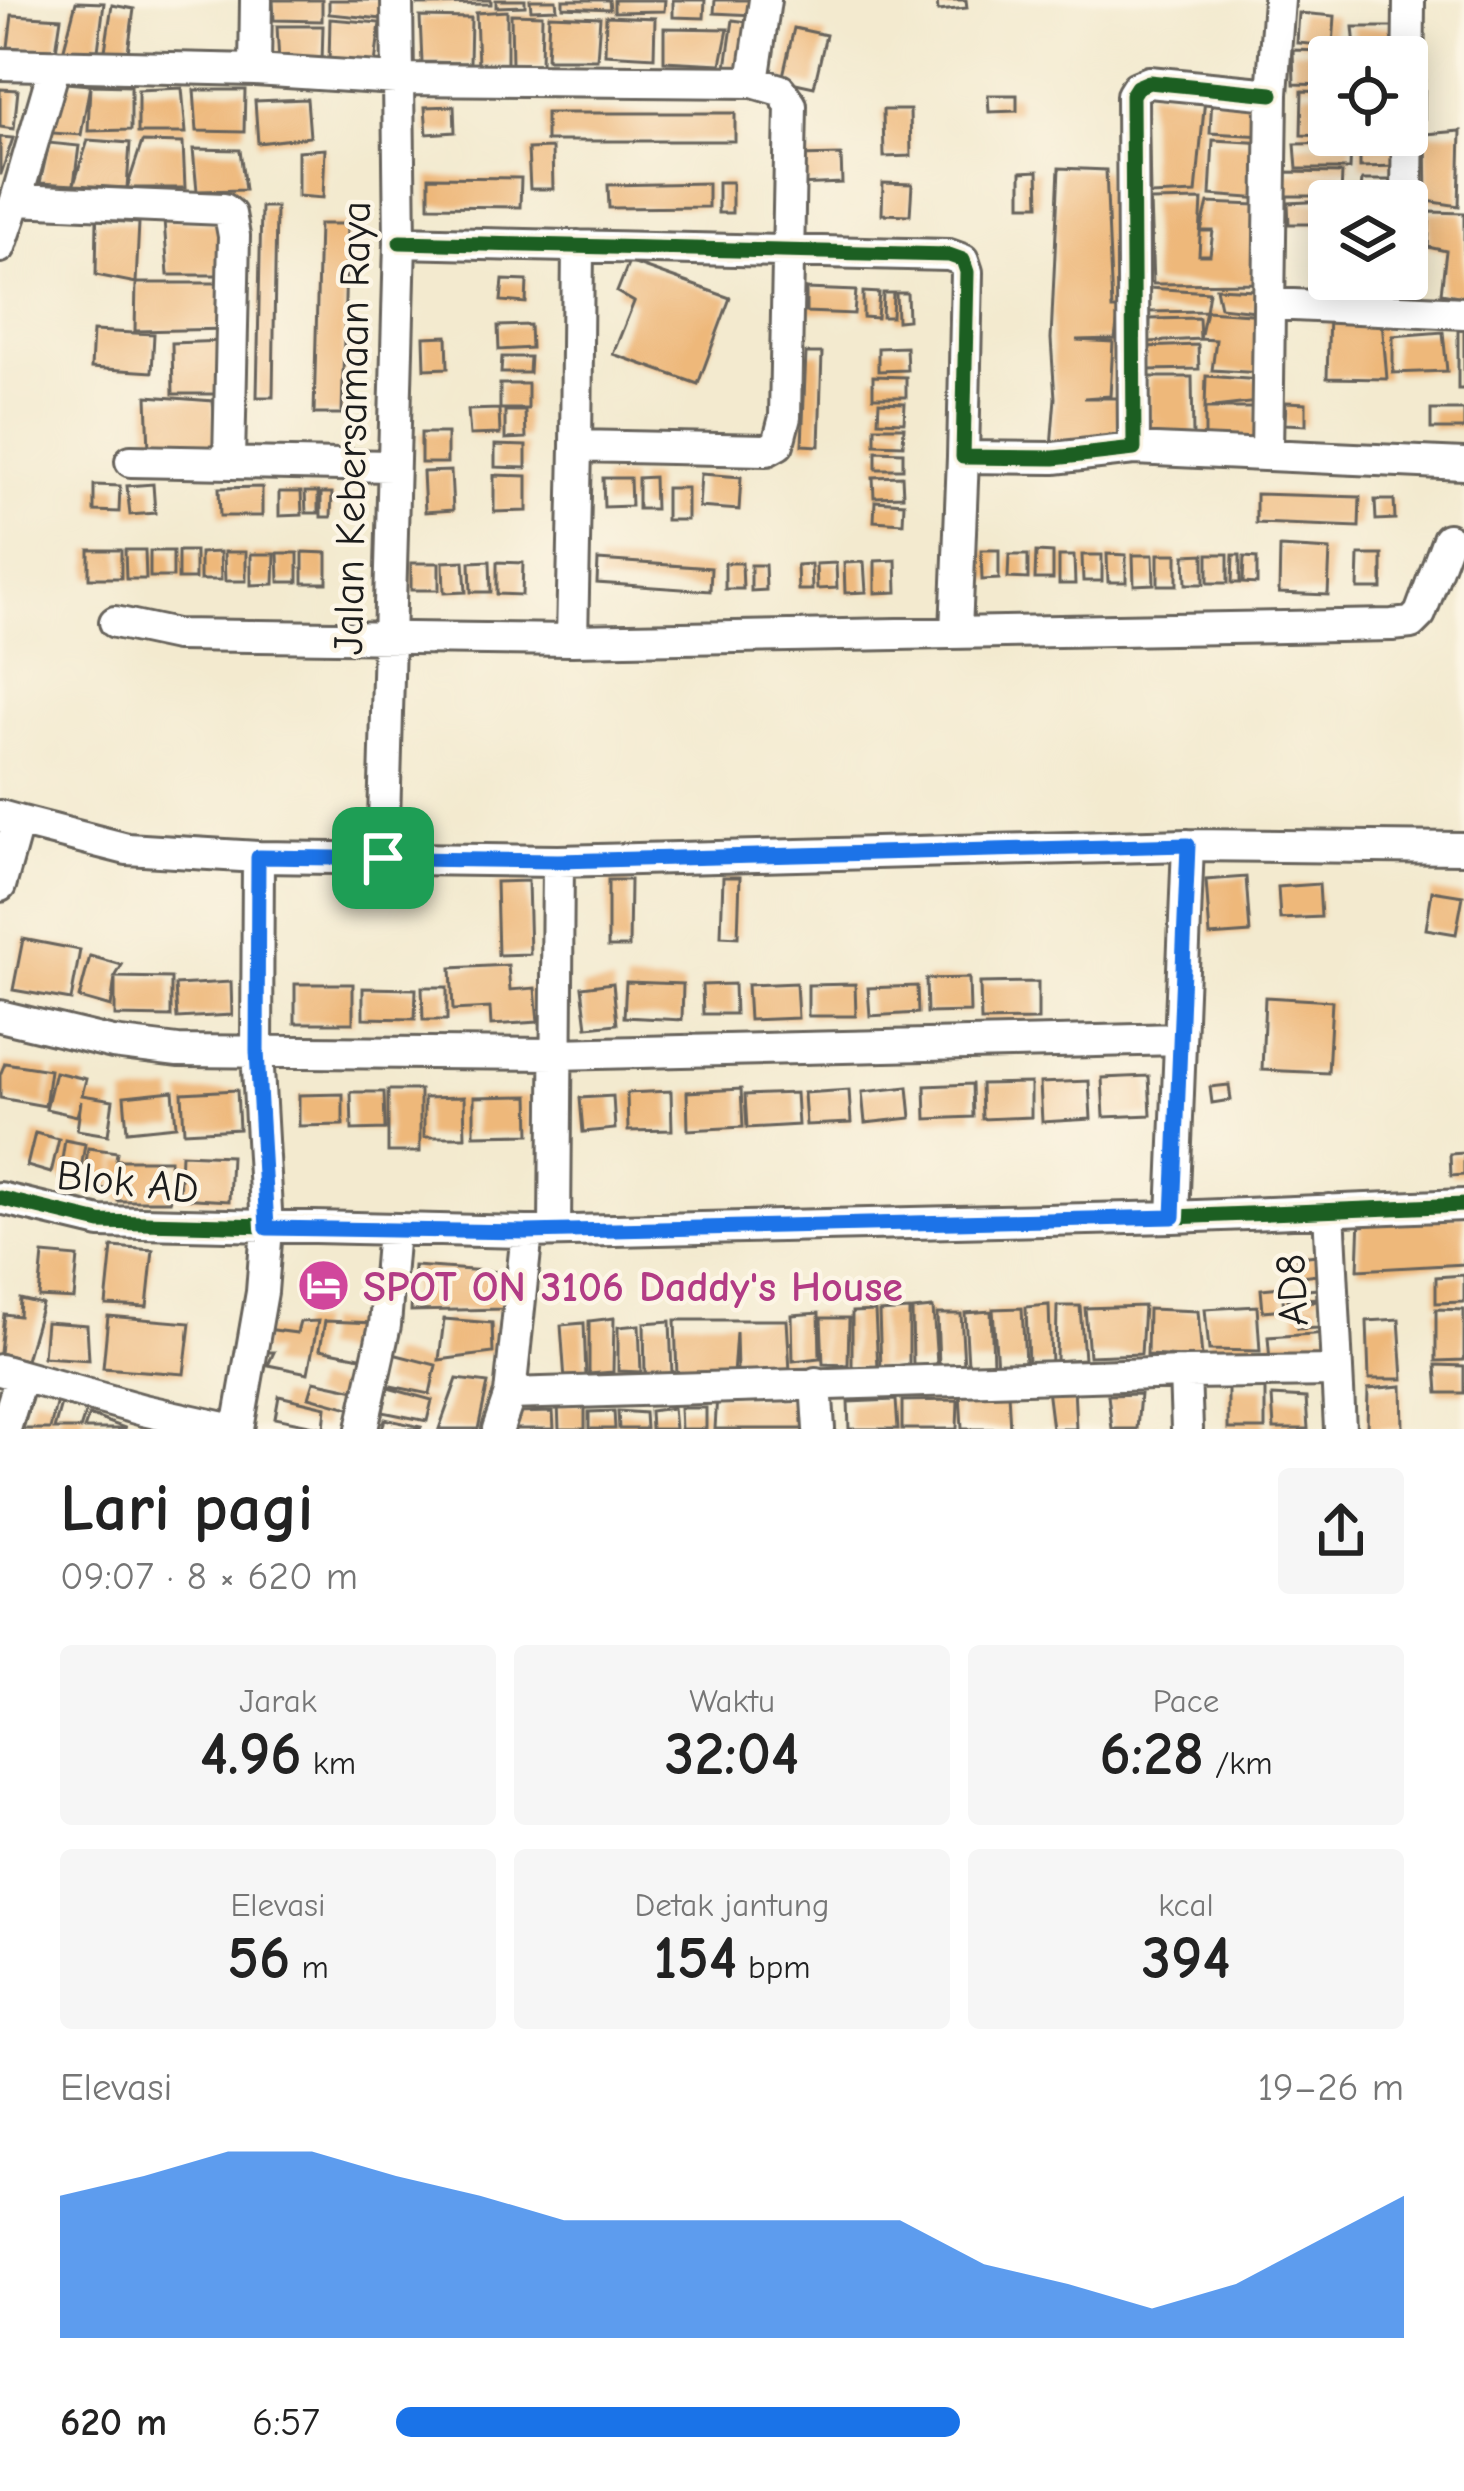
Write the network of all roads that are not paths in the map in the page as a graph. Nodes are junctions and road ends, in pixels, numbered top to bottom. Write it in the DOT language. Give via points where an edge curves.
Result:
graph roads {
  1 [pos="256,0"];
  2 [pos="397,0"];
  3 [pos="765,0"];
  4 [pos="1279,0"];
  5 [pos="1409,0"];
  6 [pos="0,64"];
  7 [pos="56,65"];
  8 [pos="255,70"];
  9 [pos="396,79"];
  10 [pos="753,82"];
  11 [pos="1272,94"];
  12 [pos="1407,180"];
  13 [pos="16,200"];
  14 [pos="400,242"];
  15 [pos="578,246"];
  16 [pos="0,247"];
  17 [pos="787,251"];
  18 [pos="1406,300"];
  19 [pos="1272,304"];
  20 [pos="1406,311"];
  21 [pos="1464,313"];
  22 [pos="576,446"];
  23 [pos="1134,449"];
  24 [pos="1268,455"];
  25 [pos="963,457"];
  26 [pos="131,461"];
  27 [pos="229,461"];
  28 [pos="1464,464"];
  29 [pos="392,466"];
  30 [pos="1448,539"];
  31 [pos="115,622"];
  32 [pos="956,632"];
  33 [pos="387,639"];
  34 [pos="572,640"];
  35 [pos="9,819"];
  36 [pos="1188,845"];
  37 [pos="1464,848"];
  38 [pos="258,857"];
  39 [pos="383,858"];
  40 [pos="558,861"];
  41 [pos="0,886"];
  42 [pos="0,1016"];
  43 [pos="1180,1039"];
  44 [pos="257,1051"];
  45 [pos="556,1054"];
  46 [pos="0,1198"];
  47 [pos="1464,1205"];
  48 [pos="1329,1210"];
  49 [pos="1173,1217"];
  50 [pos="267,1228"];
  51 [pos="393,1230"];
  52 [pos="541,1231"];
  53 [pos="1337,1370"];
  54 [pos="10,1372"];
  55 [pos="1185,1373"];
  56 [pos="816,1383"];
  57 [pos="510,1394"];
  58 [pos="140,1420"];
  59 [pos="5,1429"];
  60 [pos="233,1429"];
  61 [pos="362,1429"];
  62 [pos="498,1429"];
  63 [pos="819,1429"];
  64 [pos="1187,1429"];
  65 [pos="1340,1429"];
  1 -- 8 [label="street"];
  2 -- 9 [label="street, Jalan Kebersamaan Raya"];
  3 -- 10 [label="street"];
  4 -- 11 [label="street"];
  5 -- 12 [label="street"];
  6 -- 7 [label="street"];
  7 -- 8 [label="street"];
  7 -- 13 [label="street"];
  8 -- 9 [label="street"];
  9 -- 10 [label="street"];
  9 -- 14 [label="street, Jalan Kebersamaan Raya"];
  10 -- 17 [label="street" via="780,90 791,105"];
  11 -- 19 [label="street"];
  11 -- 23 [label="street" via="1149,82 1132,95"];
  13 -- 16 [label="street"];
  13 -- 27 [label="street" via="230,214"];
  14 -- 15 [label="street"];
  14 -- 29 [label="street, Jalan Kebersamaan Raya"];
  15 -- 17 [label="street"];
  15 -- 22 [label="street"];
  17 -- 22 [label="street" via="778,443 766,450"];
  17 -- 25 [label="street" via="962,260"];
  18 -- 20 [label="street"];
  19 -- 20 [label="street"];
  19 -- 24 [label="street"];
  20 -- 21 [label="street"];
  22 -- 34 [label="street"];
  23 -- 24 [label="street"];
  23 -- 25 [label="street"];
  24 -- 28 [label="street"];
  25 -- 32 [label="street"];
  26 -- 27 [label="street"];
  27 -- 29 [label="street"];
  29 -- 33 [label="street, Jalan Kebersamaan Raya"];
  30 -- 32 [label="street" via="1425,606 1411,622"];
  31 -- 33 [label="street" via="176,635"];
  32 -- 34 [label="street"];
  33 -- 34 [label="street"];
  33 -- 39 [label="street, Jalan Kebersamaan Raya"];
  35 -- 38 [label="street" via="128,849"];
  35 -- 41 [label="street"];
  36 -- 37 [label="street"];
  36 -- 40 [label="street"];
  36 -- 43 [label="street"];
  38 -- 39 [label="street"];
  38 -- 44 [label="street"];
  39 -- 40 [label="street"];
  40 -- 45 [label="street"];
  42 -- 44 [label="street" via="140,1047"];
  43 -- 45 [label="street"];
  43 -- 49 [label="street"];
  44 -- 45 [label="street"];
  44 -- 50 [label="street"];
  45 -- 52 [label="street"];
  46 -- 50 [label="street, Blok AD" via="100,1222"];
  47 -- 48 [label="street, AD8"];
  48 -- 49 [label="street, Blok AD"];
  48 -- 53 [label="street, AD8"];
  49 -- 52 [label="street, Blok AD"];
  50 -- 51 [label="street, Blok AD"];
  50 -- 60 [label="street"];
  51 -- 52 [label="street, Blok AD"];
  51 -- 61 [label="street" via="385,1325"];
  52 -- 57 [label="street"];
  53 -- 55 [label="street"];
  53 -- 65 [label="street, AD8"];
  54 -- 58 [label="street"];
  54 -- 59 [label="street"];
  55 -- 56 [label="street"];
  55 -- 64 [label="street"];
  56 -- 57 [label="street"];
  56 -- 63 [label="street"];
  57 -- 62 [label="street"];
  58 -- 60 [label="street"];
}
